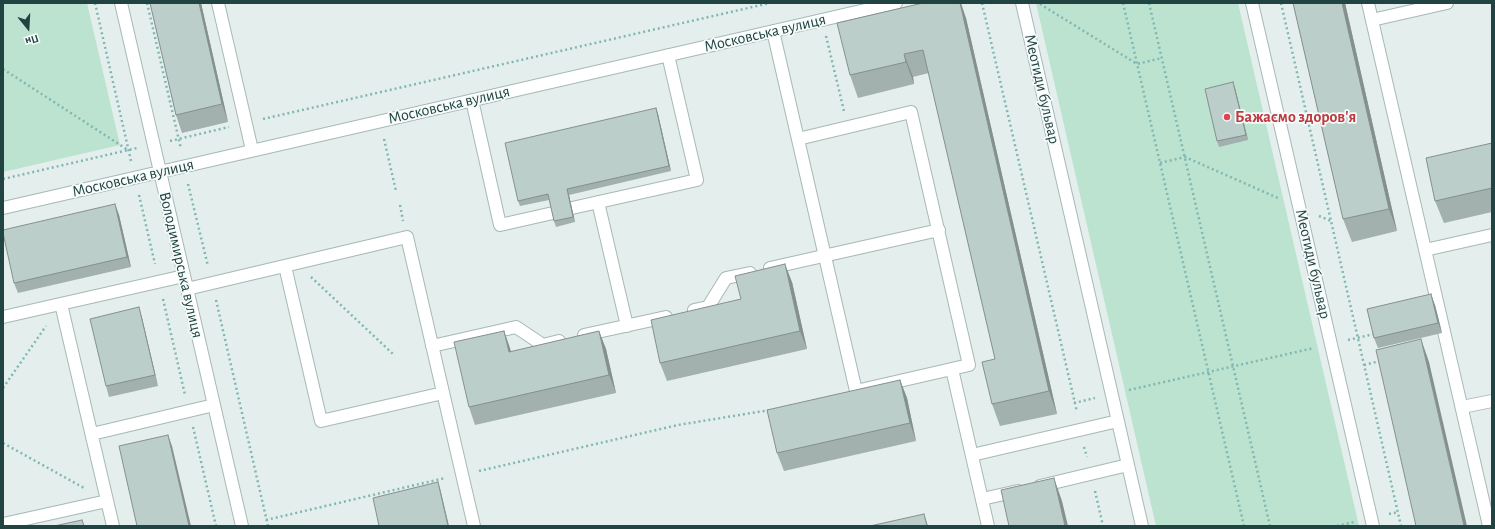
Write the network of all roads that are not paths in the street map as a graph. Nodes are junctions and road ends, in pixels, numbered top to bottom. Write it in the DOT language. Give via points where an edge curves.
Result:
graph roads {
  1 [pos="121,3"];
  2 [pos="218,3"];
  3 [pos="896,3"];
  4 [pos="1022,3"];
  5 [pos="1252,3"];
  6 [pos="1368,3"];
  7 [pos="1447,3"];
  8 [pos="855,8"];
  9 [pos="1372,20"];
  10 [pos="774,31"];
  11 [pos="668,55"];
  12 [pos="472,100"];
  13 [pos="798,139"];
  14 [pos="252,150"];
  15 [pos="160,172"];
  16 [pos="598,202"];
  17 [pos="3,208"];
  18 [pos="572,208"];
  19 [pos="553,213"];
  20 [pos="939,230"];
  21 [pos="1492,235"];
  22 [pos="1425,250"];
  23 [pos="825,256"];
  24 [pos="291,265"];
  25 [pos="184,276"];
  26 [pos="187,289"];
  27 [pos="62,304"];
  28 [pos="3,317"];
  29 [pos="627,326"];
  30 [pos="432,346"];
  31 [pos="952,369"];
  32 [pos="443,393"];
  33 [pos="1492,401"];
  34 [pos="214,405"];
  35 [pos="1462,407"];
  36 [pos="1118,421"];
  37 [pos="92,434"];
  38 [pos="972,455"];
  39 [pos="1128,465"];
  40 [pos="982,499"];
  41 [pos="107,501"];
  42 [pos="3,524"];
  43 [pos="113,526"];
  44 [pos="242,526"];
  45 [pos="474,526"];
  46 [pos="988,526"];
  47 [pos="1142,526"];
  48 [pos="1373,526"];
  49 [pos="1489,526"];
  1 -- 15 [label="street, Володимирська вулиця"];
  2 -- 14 [label="street"];
  3 -- 8 [label="street, Московська вулиця"];
  4 -- 36 [label="street, Меотиди бульвар"];
  5 -- 48 [label="street, Меотиди бульвар"];
  6 -- 9 [label="street"];
  7 -- 9 [label="street"];
  8 -- 10 [label="street, Московська вулиця"];
  9 -- 22 [label="street"];
  10 -- 11 [label="street, Московська вулиця"];
  10 -- 13 [label="street"];
  11 -- 12 [label="street, Московська вулиця"];
  11 -- 16 [label="street" via="697,180"];
  12 -- 14 [label="street, Московська вулиця"];
  12 -- 19 [label="street" via="500,224"];
  13 -- 20 [label="street" via="911,112"];
  13 -- 23 [label="street"];
  14 -- 15 [label="street, Московська вулиця"];
  15 -- 17 [label="street, Московська вулиця"];
  15 -- 25 [label="street, Володимирська вулиця"];
  16 -- 18 [label="street"];
  16 -- 29 [label="street"];
  20 -- 23 [label="street"];
  20 -- 31 [label="street" via="970,365"];
  21 -- 22 [label="street"];
  22 -- 35 [label="street"];
  23 -- 29 [label="street" via="726,278 708,307"];
  23 -- 31 [label="street" via="856,391"];
  24 -- 26 [label="street"];
  24 -- 30 [label="street" via="407,237"];
  24 -- 32 [label="street" via="321,421"];
  25 -- 26 [label="street, Володимирська вулиця"];
  25 -- 27 [label="street"];
  26 -- 34 [label="street, Володимирська вулиця"];
  27 -- 28 [label="street"];
  27 -- 37 [label="street"];
  29 -- 30 [label="street" via="544,345 516,327"];
  30 -- 32 [label="street"];
  31 -- 38 [label="street"];
  32 -- 45 [label="street"];
  33 -- 35 [label="street"];
  34 -- 37 [label="street"];
  34 -- 44 [label="street, Володимирська вулиця"];
  35 -- 49 [label="street"];
  36 -- 38 [label="street"];
  36 -- 39 [label="street, Меотиди бульвар"];
  37 -- 41 [label="street"];
  38 -- 40 [label="street"];
  39 -- 40 [label="street"];
  39 -- 47 [label="street, Меотиди бульвар"];
  40 -- 46 [label="street"];
  41 -- 42 [label="street"];
  41 -- 43 [label="street"];
}
